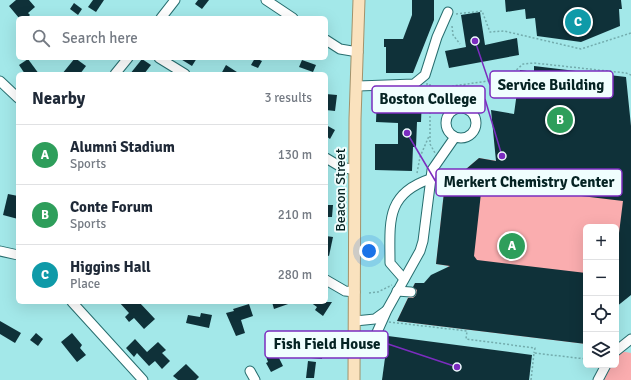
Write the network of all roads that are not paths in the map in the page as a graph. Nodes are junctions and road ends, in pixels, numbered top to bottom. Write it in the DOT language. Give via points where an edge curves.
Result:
graph roads {
  1 [pos="175,0"];
  2 [pos="266,0"];
  3 [pos="359,0"];
  4 [pos="449,13"];
  5 [pos="163,16"];
  6 [pos="290,16"];
  7 [pos="328,41"];
  8 [pos="358,52"];
  9 [pos="126,60"];
  10 [pos="162,60"];
  11 [pos="117,72"];
  12 [pos="182,72"];
  13 [pos="0,82"];
  14 [pos="358,86"];
  15 [pos="16,96"];
  16 [pos="455,137"];
  17 [pos="328,159"];
  18 [pos="355,170"];
  19 [pos="430,179"];
  20 [pos="0,251"];
  21 [pos="16,255"];
  22 [pos="404,279"];
  23 [pos="328,281"];
  24 [pos="394,288"];
  25 [pos="355,292"];
  26 [pos="411,292"];
  27 [pos="74,304"];
  28 [pos="387,310"];
  29 [pos="355,321"];
  30 [pos="631,339"];
  31 [pos="619,349"];
  32 [pos="354,351"];
  33 [pos="604,368"];
  34 [pos="250,371"];
  35 [pos="143,380"];
  36 [pos="255,380"];
  37 [pos="354,380"];
  38 [pos="598,380"];
  1 -- 5 [label="street"];
  2 -- 6 [label="street"];
  3 -- 8 [label="main road, Beacon Street"];
  4 -- 14 [label="street" via="437,37 425,75 414,84"];
  7 -- 8 [label="street" via="340,49"];
  8 -- 14 [label="main road, Beacon Street"];
  9 -- 11 [label="street"];
  10 -- 12 [label="street"];
  13 -- 15 [label="street"];
  14 -- 18 [label="main road, Beacon Street"];
  16 -- 19 [label="street" via="435,164"];
  17 -- 18 [label="street" via="341,167"];
  18 -- 25 [label="main road, Beacon Street"];
  19 -- 22 [label="street" via="423,242"];
  19 -- 22 [label="street" via="420,182 398,198 392,210 390,263"];
  20 -- 21 [label="street"];
  22 -- 24 [label="street"];
  23 -- 25 [label="street" via="345,291"];
  24 -- 26 [label="street"];
  24 -- 28 [label="street"];
  25 -- 29 [label="main road, Beacon Street"];
  27 -- 35 [label="street"];
  28 -- 29 [label="street" via="374,319"];
  28 -- 32 [label="street" via="370,345"];
  29 -- 32 [label="main road, Beacon Street"];
  30 -- 31 [label="street"];
  32 -- 37 [label="main road, Beacon Street"];
  33 -- 38 [label="street"];
  34 -- 36 [label="street"];
}
